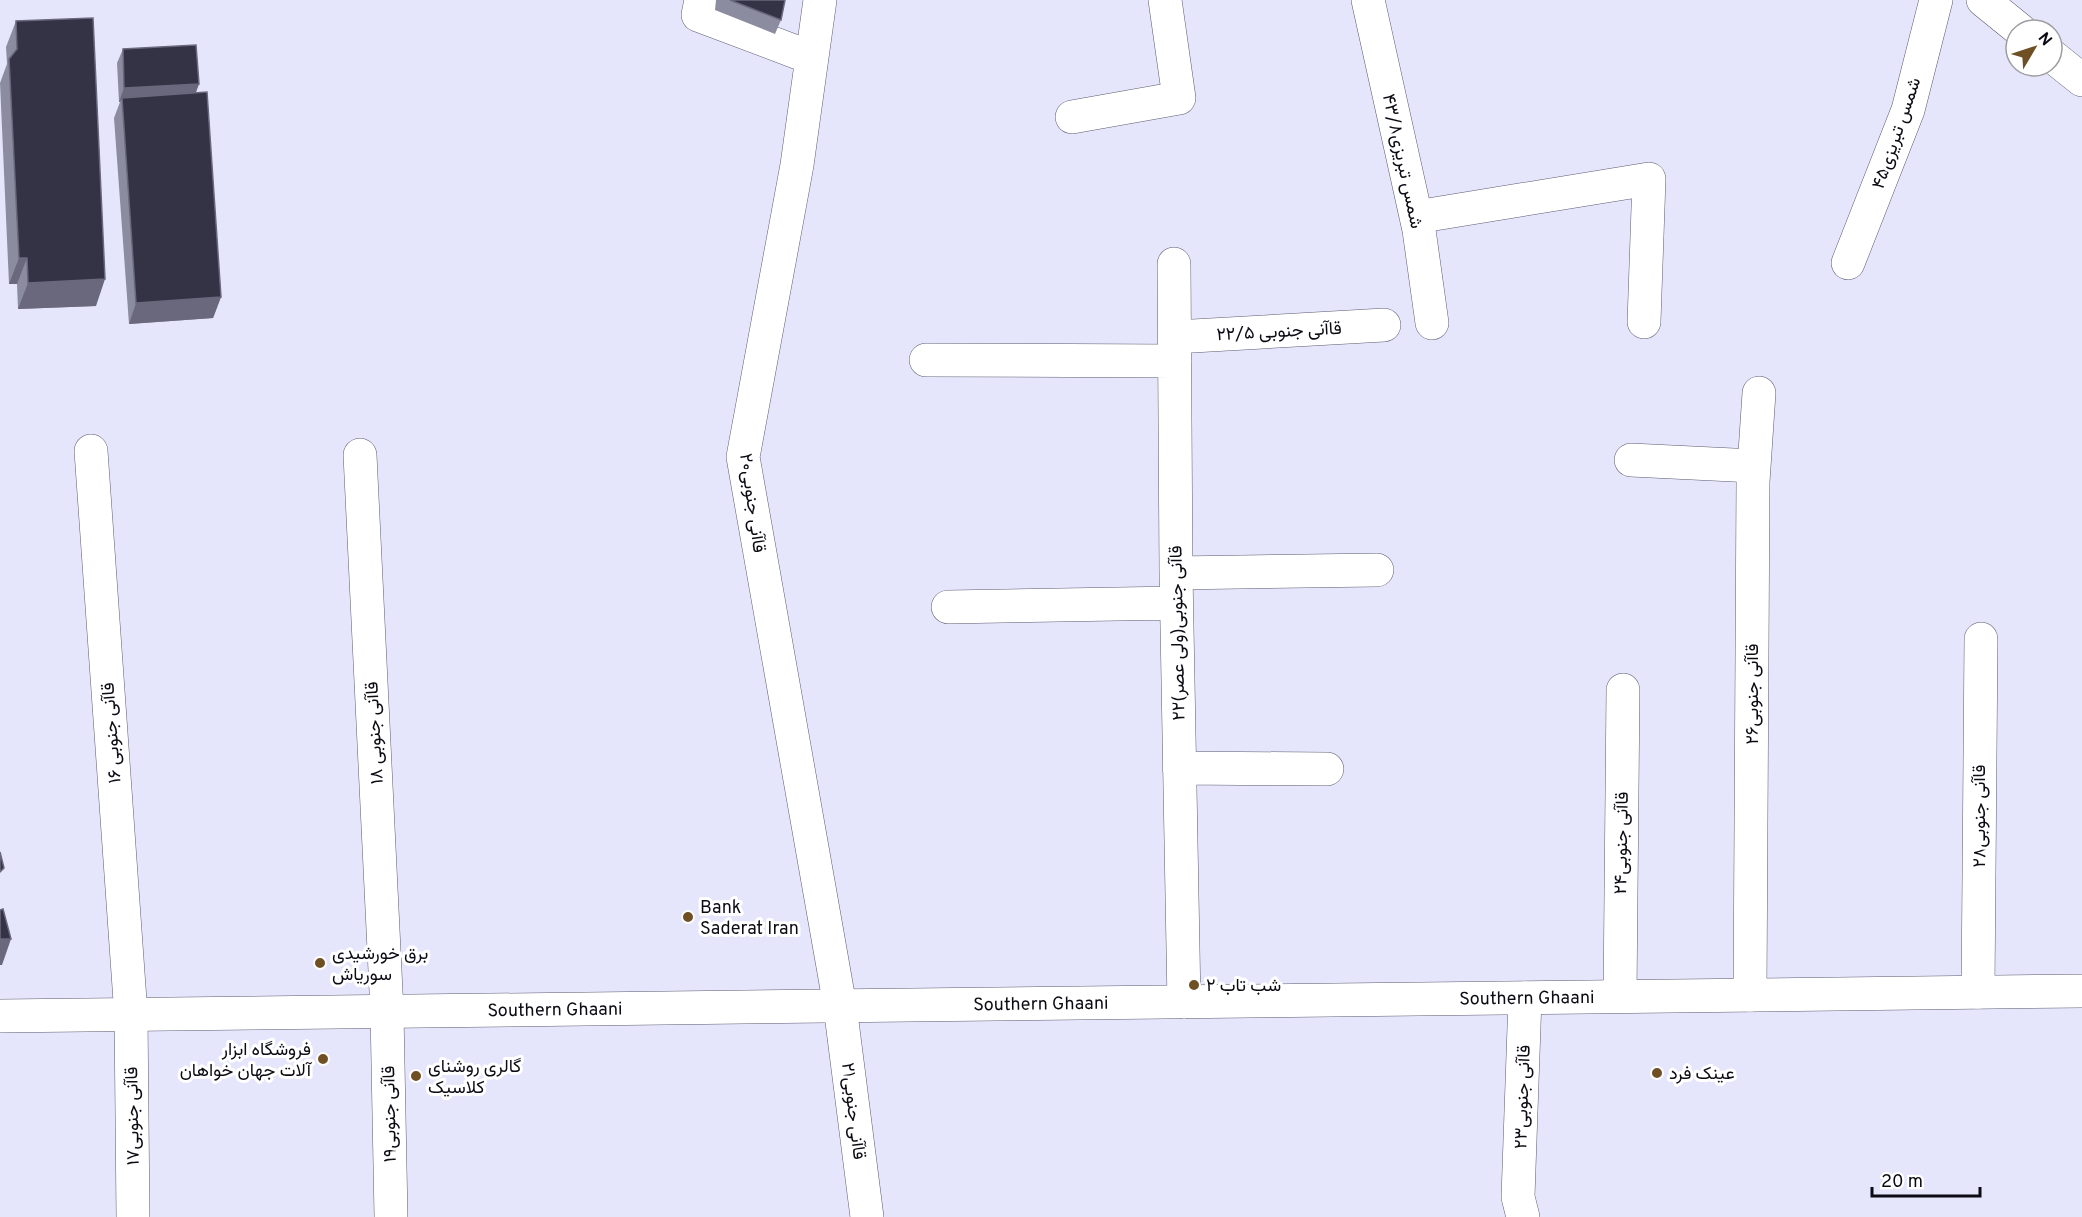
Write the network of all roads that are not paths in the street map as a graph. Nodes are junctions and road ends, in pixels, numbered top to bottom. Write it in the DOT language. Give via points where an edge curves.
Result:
graph roads {
  1 [pos="701,0"];
  2 [pos="820,0"];
  3 [pos="1165,0"];
  4 [pos="1368,0"];
  5 [pos="1936,0"];
  6 [pos="1983,0"];
  7 [pos="2005,18"];
  8 [pos="812,58"];
  9 [pos="2064,66"];
  10 [pos="2082,80"];
  11 [pos="1072,117"];
  12 [pos="1416,217"];
  13 [pos="1848,263"];
  14 [pos="1174,264"];
  15 [pos="1644,322"];
  16 [pos="1432,323"];
  17 [pos="1384,325"];
  18 [pos="1175,349"];
  19 [pos="926,360"];
  20 [pos="1759,393"];
  21 [pos="91,451"];
  22 [pos="360,455"];
  23 [pos="1631,460"];
  24 [pos="1754,466"];
  25 [pos="1377,570"];
  26 [pos="1176,588"];
  27 [pos="948,607"];
  28 [pos="1981,639"];
  29 [pos="1623,690"];
  30 [pos="1179,768"];
  31 [pos="1327,770"];
  32 [pos="2082,991"];
  33 [pos="1978,992"];
  34 [pos="1750,995"];
  35 [pos="1620,996"];
  36 [pos="1526,998"];
  37 [pos="1184,1002"];
  38 [pos="840,1006"];
  39 [pos="387,1011"];
  40 [pos="131,1014"];
  41 [pos="0,1016"];
  42 [pos="1520,1207"];
  43 [pos="133,1217"];
  44 [pos="391,1217"];
  45 [pos="867,1217"];
  1 -- 8 [label="street" via="698,15"];
  2 -- 8 [label="street, ۲۰قاآنی جنوبی"];
  3 -- 11 [label="street" via="1179,99"];
  4 -- 12 [label="street, شمس تبریزی۴۳/۸"];
  5 -- 13 [label="street, شمس تبریزی۴۵" via="1908,110"];
  6 -- 7 [label="street"];
  8 -- 38 [label="street, ۲۰قاآنی جنوبی" via="797,165 743,457"];
  9 -- 10 [label="street"];
  12 -- 15 [label="street" via="1649,179"];
  12 -- 16 [label="street, شمس تبریزی۴۳/۸"];
  14 -- 18 [label="street, ۲۲قاآنی جنوبی(ولی عصر)"];
  17 -- 18 [label="street, قاآنی جنوبی ۲۲/۵"];
  18 -- 19 [label="street, قاآنی جنوبی ۲۲/۵"];
  18 -- 26 [label="street, ۲۲قاآنی جنوبی(ولی عصر)"];
  20 -- 24 [label="street, ۲۶قاآنی جنوبی"];
  21 -- 40 [label="street, قاآنی جنوبی ۱۶"];
  22 -- 39 [label="street, قاآنی جنوبی ۱۸"];
  23 -- 24 [label="street"];
  24 -- 34 [label="street, ۲۶قاآنی جنوبی"];
  25 -- 26 [label="street"];
  26 -- 27 [label="street"];
  26 -- 30 [label="street, ۲۲قاآنی جنوبی(ولی عصر)"];
  28 -- 33 [label="street, ۲۸قاآنی جنوبی"];
  29 -- 35 [label="street, ۲۴قاآنی جنوبی"];
  30 -- 31 [label="street"];
  30 -- 37 [label="street, ۲۲قاآنی جنوبی(ولی عصر)"];
  32 -- 33 [label="street, Southern Ghaani"];
  33 -- 34 [label="street, Southern Ghaani"];
  34 -- 35 [label="street, Southern Ghaani"];
  35 -- 36 [label="street, Southern Ghaani"];
  36 -- 37 [label="street, Southern Ghaani"];
  36 -- 42 [label="street, قاآنی جنوبی۲۳"];
  37 -- 38 [label="street, Southern Ghaani"];
  38 -- 39 [label="street, Southern Ghaani"];
  38 -- 45 [label="street, قاآنی جنوبی۲۱"];
  39 -- 40 [label="street, Southern Ghaani"];
  39 -- 44 [label="street, قاآنی جنوبی۱۹"];
  40 -- 41 [label="street, Southern Ghaani"];
  40 -- 43 [label="street, قاآنی جنوبی۱۷"];
}
